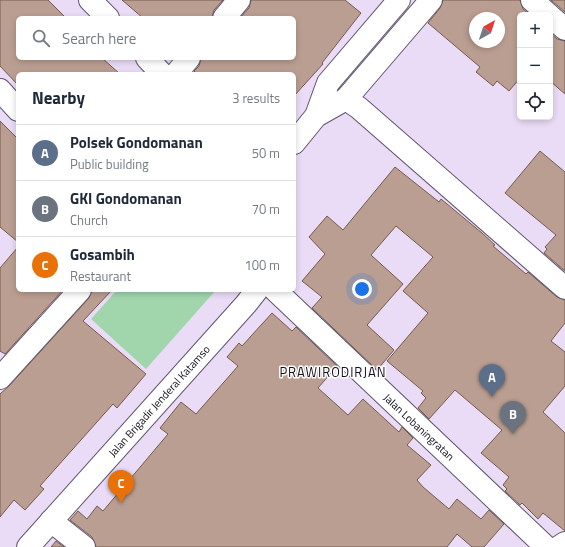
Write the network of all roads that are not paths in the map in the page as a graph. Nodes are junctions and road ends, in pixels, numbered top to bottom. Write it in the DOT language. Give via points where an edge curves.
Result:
graph roads {
  1 [pos="90,0"];
  2 [pos="239,0"];
  3 [pos="399,0"];
  4 [pos="431,0"];
  5 [pos="532,0"];
  6 [pos="546,12"];
  7 [pos="106,16"];
  8 [pos="226,16"];
  9 [pos="553,18"];
  10 [pos="565,29"];
  11 [pos="149,60"];
  12 [pos="187,60"];
  13 [pos="160,72"];
  14 [pos="178,72"];
  15 [pos="0,90"];
  16 [pos="346,99"];
  17 [pos="16,108"];
  18 [pos="316,116"];
  19 [pos="296,141"];
  20 [pos="565,288"];
  21 [pos="78,292"];
  22 [pos="255,292"];
  23 [pos="277,292"];
  24 [pos="0,378"];
  25 [pos="51,521"];
  26 [pos="565,543"];
  27 [pos="28,547"];
  28 [pos="84,547"];
  29 [pos="546,547"];
  30 [pos="559,547"];
  1 -- 7 [label="street"];
  2 -- 8 [label="street"];
  3 -- 18 [label="street" via="328,83"];
  4 -- 16 [label="street"];
  5 -- 6 [label="street"];
  9 -- 10 [label="street"];
  11 -- 13 [label="street"];
  12 -- 14 [label="street"];
  15 -- 17 [label="street"];
  16 -- 18 [label="street"];
  16 -- 20 [label="street"];
  18 -- 19 [label="street"];
  21 -- 24 [label="street"];
  22 -- 25 [label="street, Jalan Brigadir Jenderal Katamso"];
  23 -- 29 [label="street, Jalan Lobaningratan"];
  25 -- 27 [label="street, Jalan Brigadir Jenderal Katamso"];
  25 -- 28 [label="street"];
  26 -- 30 [label="street"];
}
